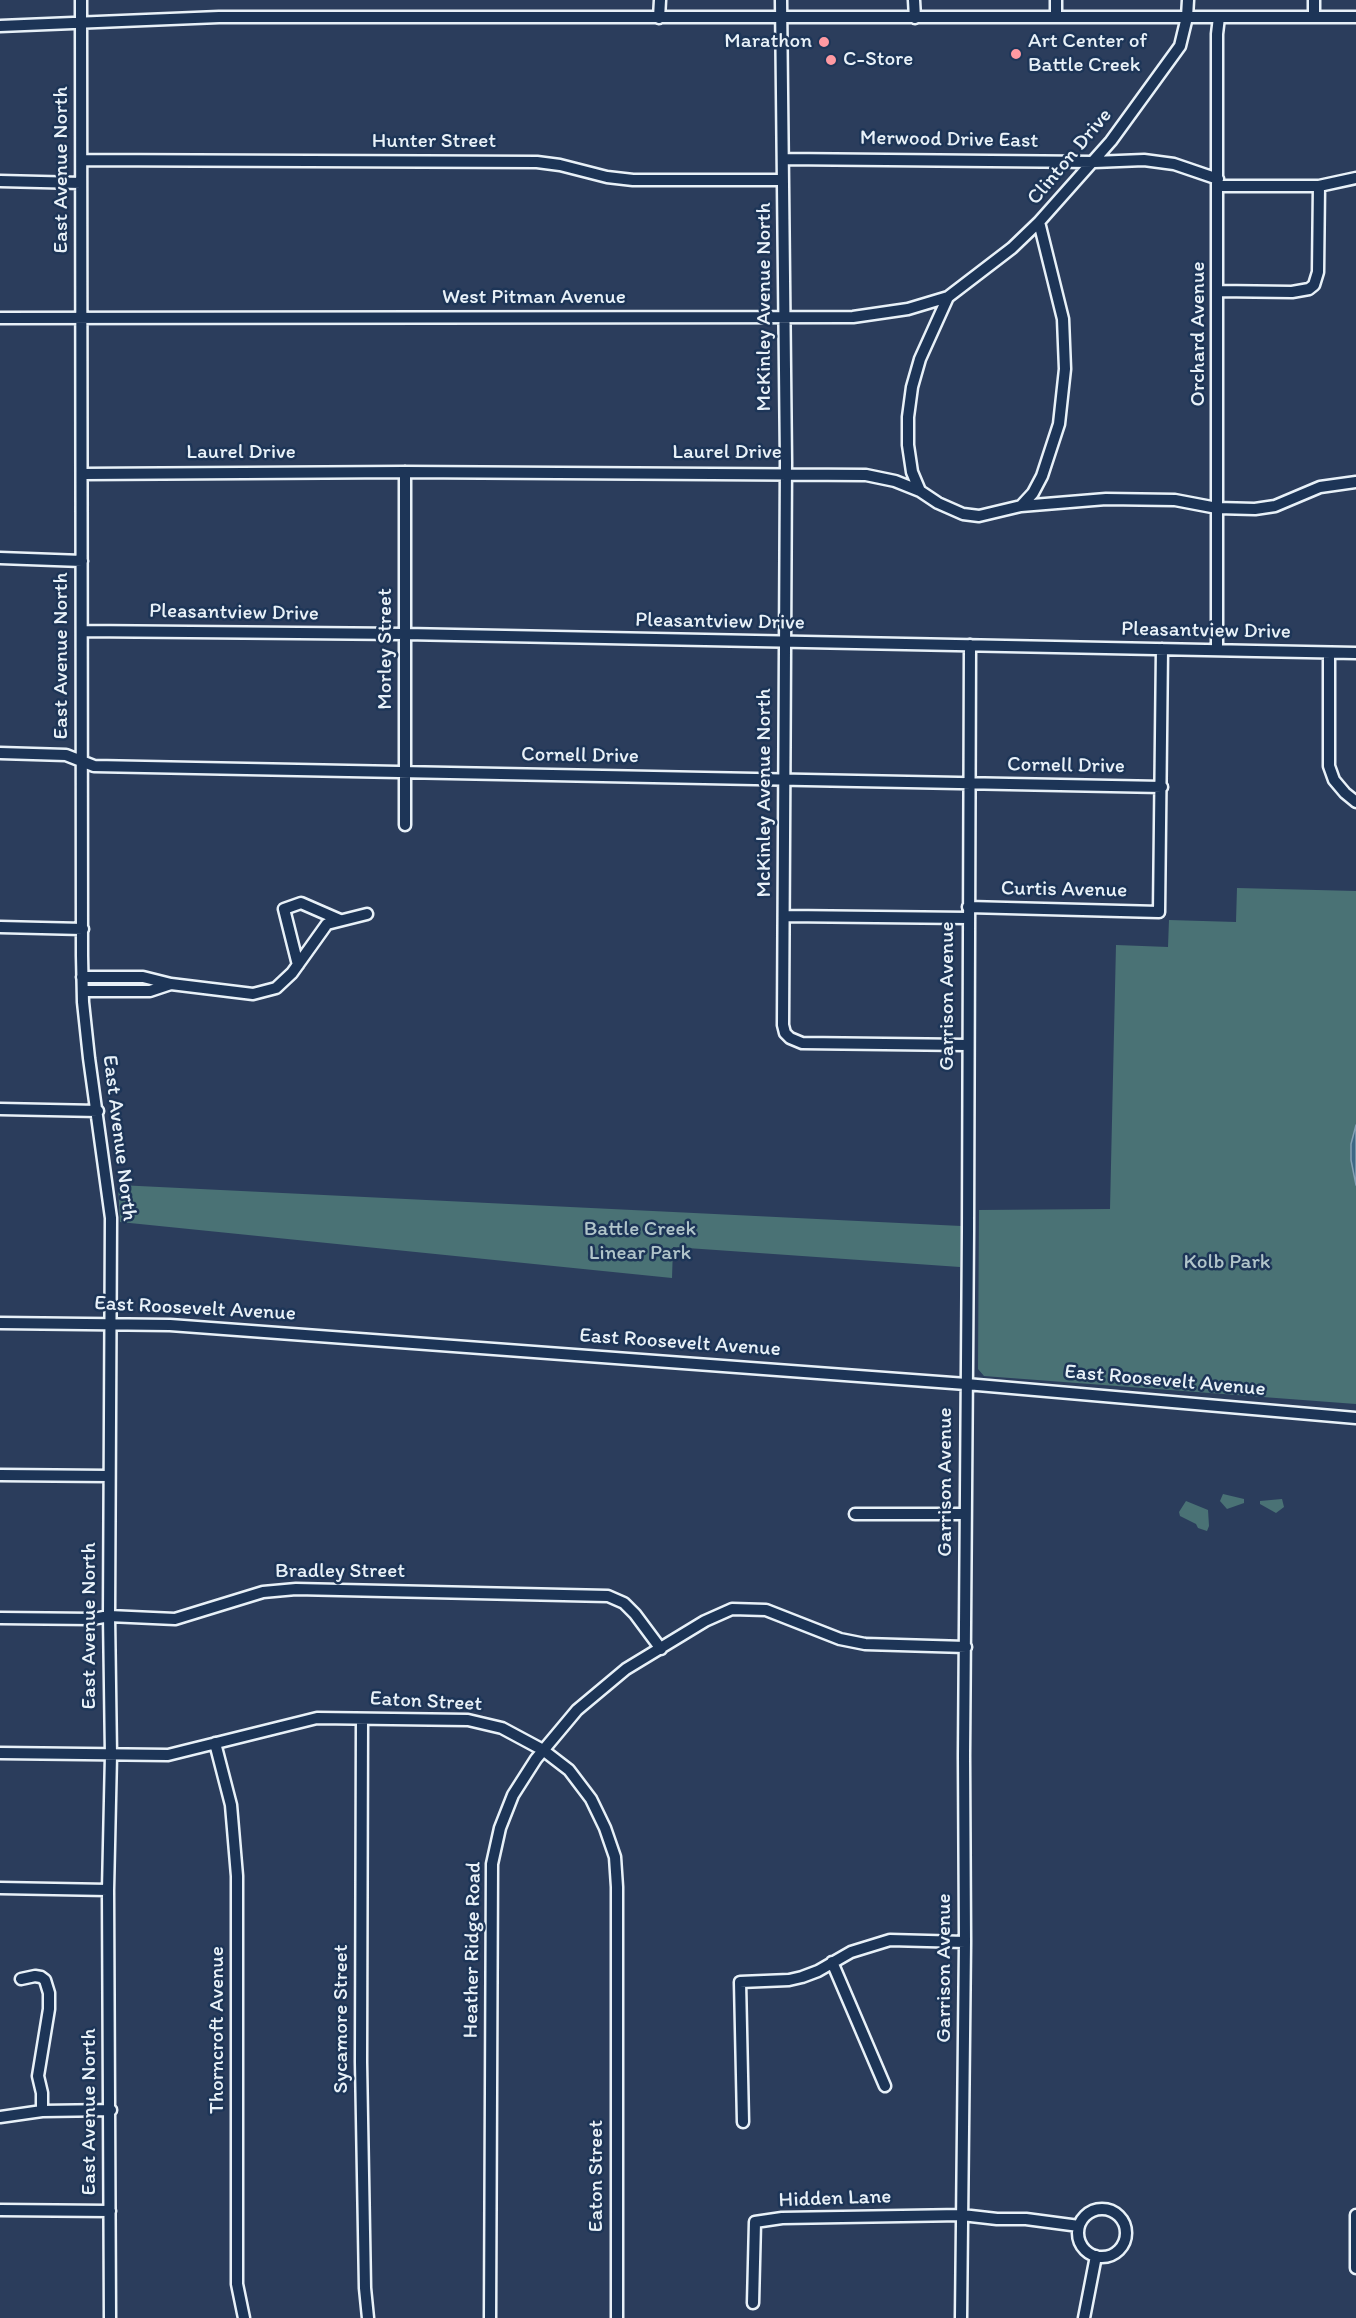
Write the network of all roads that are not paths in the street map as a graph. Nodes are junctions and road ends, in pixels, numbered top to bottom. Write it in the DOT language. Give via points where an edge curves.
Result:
graph roads {
  1 [pos="81,0"];
  2 [pos="660,0"];
  3 [pos="781,0"];
  4 [pos="914,0"];
  5 [pos="1056,0"];
  6 [pos="1188,0"];
  7 [pos="1314,0"];
  8 [pos="1056,17"];
  9 [pos="1187,17"];
  10 [pos="1219,17"];
  11 [pos="1314,17"];
  12 [pos="1356,17"];
  13 [pos="659,18"];
  14 [pos="782,18"];
  15 [pos="915,18"];
  16 [pos="80,23"];
  17 [pos="0,26"];
  18 [pos="783,159"];
  19 [pos="82,160"];
  20 [pos="1094,162"];
  21 [pos="1356,178"];
  22 [pos="783,180"];
  23 [pos="0,181"];
  24 [pos="1218,182"];
  25 [pos="81,183"];
  26 [pos="1319,186"];
  27 [pos="1039,222"];
  28 [pos="1218,291"];
  29 [pos="948,297"];
  30 [pos="785,317"];
  31 [pos="0,318"];
  32 [pos="82,318"];
  33 [pos="405,472"];
  34 [pos="786,473"];
  35 [pos="82,474"];
  36 [pos="1356,482"];
  37 [pos="920,491"];
  38 [pos="1021,506"];
  39 [pos="1217,507"];
  40 [pos="0,558"];
  41 [pos="82,561"];
  42 [pos="83,631"];
  43 [pos="405,634"];
  44 [pos="785,642"];
  45 [pos="970,645"];
  46 [pos="1162,649"];
  47 [pos="1217,650"];
  48 [pos="1329,653"];
  49 [pos="1356,653"];
  50 [pos="0,753"];
  51 [pos="82,762"];
  52 [pos="405,772"];
  53 [pos="785,779"];
  54 [pos="970,784"];
  55 [pos="1162,787"];
  56 [pos="1356,802"];
  57 [pos="405,825"];
  58 [pos="968,913"];
  59 [pos="367,914"];
  60 [pos="785,916"];
  61 [pos="340,920"];
  62 [pos="0,927"];
  63 [pos="82,929"];
  64 [pos="298,965"];
  65 [pos="82,976"];
  66 [pos="171,984"];
  67 [pos="83,991"];
  68 [pos="967,1046"];
  69 [pos="0,1109"];
  70 [pos="98,1111"];
  71 [pos="0,1323"];
  72 [pos="110,1323"];
  73 [pos="966,1384"];
  74 [pos="1356,1418"];
  75 [pos="0,1475"];
  76 [pos="109,1476"];
  77 [pos="855,1514"];
  78 [pos="965,1514"];
  79 [pos="109,1616"];
  80 [pos="0,1618"];
  81 [pos="966,1647"];
  82 [pos="661,1649"];
  83 [pos="362,1719"];
  84 [pos="215,1743"];
  85 [pos="543,1750"];
  86 [pos="0,1753"];
  87 [pos="111,1755"];
  88 [pos="0,1888"];
  89 [pos="108,1890"];
  90 [pos="965,1942"];
  91 [pos="832,1962"];
  92 [pos="21,1979"];
  93 [pos="885,2086"];
  94 [pos="111,2110"];
  95 [pos="42,2111"];
  96 [pos="0,2117"];
  97 [pos="743,2122"];
  98 [pos="0,2210"];
  99 [pos="110,2211"];
  100 [pos="962,2215"];
  101 [pos="1356,2215"];
  102 [pos="1079,2226"];
  103 [pos="1096,2256"];
  104 [pos="1356,2268"];
  105 [pos="753,2303"];
  106 [pos="110,2318"];
  107 [pos="244,2318"];
  108 [pos="368,2318"];
  109 [pos="490,2318"];
  110 [pos="617,2318"];
  111 [pos="961,2318"];
  112 [pos="1084,2318"];
  1 -- 16 [label="street, East Avenue North"];
  2 -- 13 [label="street"];
  3 -- 14 [label="street, McKinley Avenue North"];
  4 -- 15 [label="street"];
  5 -- 8 [label="street"];
  6 -- 9 [label="street"];
  7 -- 11 [label="street"];
  8 -- 9 [label="street"];
  8 -- 15 [label="street"];
  9 -- 10 [label="street"];
  9 -- 20 [label="street, Clinton Drive" via="1180,46"];
  10 -- 11 [label="street"];
  10 -- 24 [label="street, Orchard Avenue"];
  11 -- 12 [label="street"];
  13 -- 14 [label="street"];
  13 -- 16 [label="street" via="219,16"];
  14 -- 15 [label="street"];
  14 -- 18 [label="street, McKinley Avenue North"];
  16 -- 17 [label="street"];
  16 -- 19 [label="street, East Avenue North"];
  18 -- 20 [label="street, Merwood Drive East"];
  18 -- 22 [label="street, McKinley Avenue North"];
  19 -- 22 [label="street, Hunter Street" via="537,162 633,180"];
  19 -- 25 [label="street, East Avenue North"];
  20 -- 24 [label="street, Merwood Drive East" via="1159,161"];
  20 -- 27 [label="street, Clinton Drive"];
  21 -- 26 [label="street, Merwood Drive East"];
  22 -- 30 [label="street, McKinley Avenue North"];
  23 -- 25 [label="street"];
  24 -- 26 [label="street, Merwood Drive East"];
  24 -- 28 [label="street, Orchard Avenue"];
  25 -- 32 [label="street, East Avenue North"];
  26 -- 28 [label="street" via="1318,272 1314,285 1309,290 1292,292"];
  27 -- 29 [label="street, West Pitman Avenue"];
  27 -- 38 [label="street, Clinton Drive" via="1063,319 1065,369 1059,424 1042,476 1034,493"];
  28 -- 39 [label="street, Orchard Avenue"];
  29 -- 30 [label="street, West Pitman Avenue" via="886,313"];
  29 -- 37 [label="street" via="912,387 908,445"];
  30 -- 32 [label="street, West Pitman Avenue"];
  30 -- 34 [label="street, McKinley Avenue North"];
  31 -- 32 [label="street, West Pitman Avenue"];
  32 -- 35 [label="street, East Avenue North"];
  33 -- 34 [label="street, Laurel Drive"];
  33 -- 35 [label="street, Laurel Drive"];
  33 -- 43 [label="street, Morley Street"];
  34 -- 37 [label="street, Laurel Drive" via="866,475"];
  34 -- 44 [label="street, McKinley Avenue North"];
  35 -- 41 [label="street, East Avenue North"];
  36 -- 39 [label="street, Laurel Drive" via="1320,487 1275,506"];
  37 -- 38 [label="street, Laurel Drive" via="963,514 979,516"];
  38 -- 39 [label="street, Laurel Drive" via="1129,499 1175,500"];
  39 -- 47 [label="street, Orchard Avenue"];
  40 -- 41 [label="street"];
  41 -- 42 [label="street, East Avenue North"];
  42 -- 43 [label="street, Pleasantview Drive"];
  42 -- 51 [label="street, East Avenue North"];
  43 -- 44 [label="street, Pleasantview Drive"];
  43 -- 52 [label="street, Morley Street"];
  44 -- 45 [label="street, Pleasantview Drive"];
  44 -- 53 [label="street, McKinley Avenue North"];
  45 -- 46 [label="street, Pleasantview Drive"];
  45 -- 54 [label="street, Garrison Avenue"];
  46 -- 47 [label="street, Pleasantview Drive"];
  46 -- 55 [label="street"];
  47 -- 48 [label="street, Pleasantview Drive"];
  48 -- 49 [label="street, Pleasantview Drive"];
  48 -- 56 [label="street" via="1329,766 1334,780"];
  50 -- 51 [label="street, Cornell Drive" via="66,755"];
  51 -- 52 [label="street, Cornell Drive" via="94,766"];
  51 -- 63 [label="street, East Avenue North"];
  52 -- 53 [label="street, Cornell Drive"];
  52 -- 57 [label="street, Morley Street"];
  53 -- 54 [label="street, Cornell Drive"];
  53 -- 60 [label="street, McKinley Avenue North"];
  54 -- 55 [label="street, Cornell Drive"];
  54 -- 58 [label="street, Garrison Avenue"];
  55 -- 58 [label="street, Curtis Avenue" via="1159,912"];
  58 -- 60 [label="street, Curtis Avenue"];
  58 -- 68 [label="street, Garrison Avenue"];
  59 -- 61 [label="street"];
  60 -- 68 [label="street, McKinley Avenue North" via="783,1025 785,1033 795,1041"];
  61 -- 64 [label="street" via="327,924"];
  61 -- 64 [label="street" via="302,903 284,909"];
  62 -- 63 [label="street"];
  63 -- 65 [label="street, East Avenue North"];
  64 -- 66 [label="street" via="276,988 253,994"];
  65 -- 66 [label="street" via="143,977"];
  65 -- 67 [label="street, East Avenue North"];
  66 -- 67 [label="street" via="150,992"];
  67 -- 70 [label="street, East Avenue North"];
  68 -- 73 [label="street, Garrison Avenue"];
  69 -- 70 [label="street"];
  70 -- 72 [label="street, East Avenue North" via="111,1218"];
  71 -- 72 [label="street, East Roosevelt Avenue"];
  72 -- 73 [label="street, East Roosevelt Avenue"];
  72 -- 76 [label="street, East Avenue North"];
  73 -- 74 [label="street, East Roosevelt Avenue"];
  73 -- 78 [label="street, Garrison Avenue"];
  75 -- 76 [label="street"];
  76 -- 79 [label="street, East Avenue North"];
  77 -- 78 [label="street"];
  78 -- 81 [label="street, Garrison Avenue"];
  79 -- 80 [label="street, Bradley Street"];
  79 -- 82 [label="street, Bradley Street" via="175,1619 263,1592 296,1589 608,1596 624,1603"];
  79 -- 87 [label="street, East Avenue North"];
  81 -- 82 [label="street, Heather Ridge Road" via="865,1644 840,1639 766,1610 732,1609"];
  81 -- 90 [label="street, Garrison Avenue"];
  82 -- 85 [label="street, Heather Ridge Road" via="626,1669 577,1710"];
  83 -- 84 [label="street, Eaton Street" via="317,1718"];
  83 -- 85 [label="street, Eaton Street" via="468,1720 502,1728"];
  83 -- 108 [label="street, Sycamore Street" via="361,2062"];
  84 -- 87 [label="street, Eaton Street" via="168,1755"];
  84 -- 107 [label="street, Thorncroft Avenue" via="231,1805 237,1876 237,2284"];
  85 -- 109 [label="street, Heather Ridge Road" via="513,1795 492,1864"];
  85 -- 110 [label="street, Eaton Street" via="569,1770 591,1799 615,1857"];
  86 -- 87 [label="street, Eaton Street"];
  87 -- 89 [label="street, East Avenue North"];
  88 -- 89 [label="street"];
  89 -- 94 [label="street, East Avenue North"];
  90 -- 91 [label="street" via="890,1940"];
  90 -- 100 [label="street, Garrison Avenue"];
  91 -- 93 [label="street"];
  91 -- 97 [label="street" via="789,1980 740,1982"];
  92 -- 95 [label="street" via="41,1977 48,1985 48,2019 38,2076"];
  94 -- 95 [label="street"];
  94 -- 99 [label="street, East Avenue North"];
  95 -- 96 [label="street"];
  98 -- 99 [label="street"];
  99 -- 106 [label="street, East Avenue North"];
  100 -- 102 [label="street"];
  100 -- 105 [label="street, Hidden Lane" via="782,2218 755,2222"];
  100 -- 111 [label="street, Garrison Avenue"];
  101 -- 104 [label="street"];
  102 -- 103 [label="street" via="1081,2245"];
  102 -- 103 [label="street" via="1089,2212 1102,2208 1114,2211 1123,2220 1123,2245 1114,2254"];
  103 -- 112 [label="street"];
}
